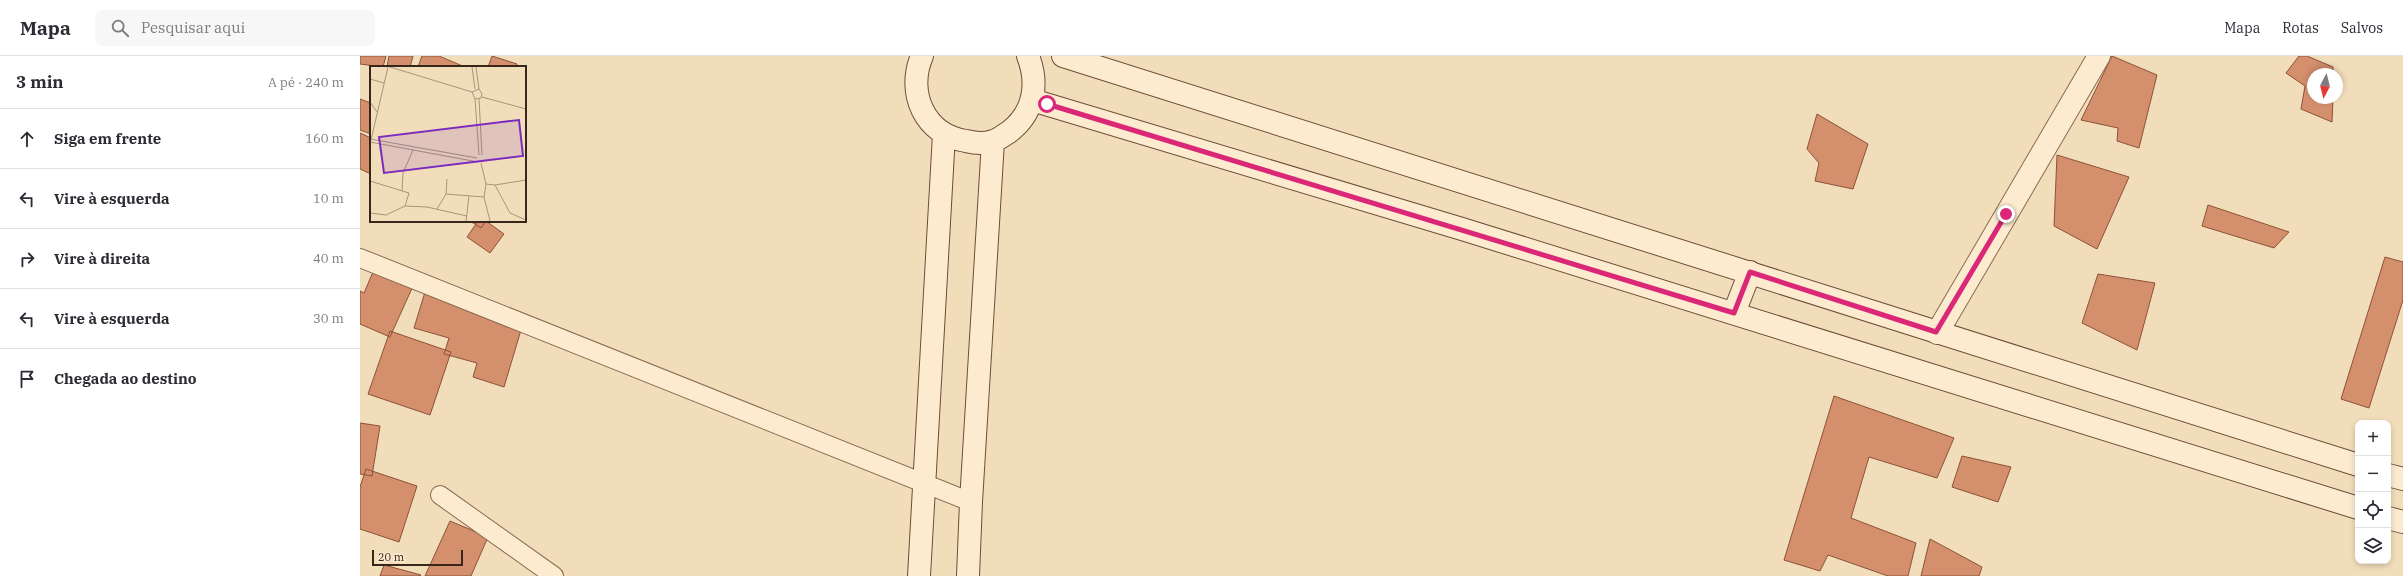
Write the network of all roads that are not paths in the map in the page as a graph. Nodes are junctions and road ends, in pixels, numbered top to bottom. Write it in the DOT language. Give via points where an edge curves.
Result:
graph roads {
  1 [pos="922,56"];
  2 [pos="1028,56"];
  3 [pos="1063,56"];
  4 [pos="2099,56"];
  5 [pos="1032,100"];
  6 [pos="944,134"];
  7 [pos="993,141"];
  8 [pos="360,258"];
  9 [pos="1750,272"];
  10 [pos="1734,313"];
  11 [pos="1936,332"];
  12 [pos="2355,464"];
  13 [pos="2391,475"];
  14 [pos="2403,479"];
  15 [pos="924,483"];
  16 [pos="440,495"];
  17 [pos="971,502"];
  18 [pos="2355,507"];
  19 [pos="2391,519"];
  20 [pos="2403,522"];
  21 [pos="554,576"];
  22 [pos="919,576"];
  23 [pos="968,576"];
  1 -- 6 [label="street" via="915,82 917,98 932,125"];
  2 -- 5 [label="street" via="1033,69"];
  3 -- 9 [label="street"];
  4 -- 11 [label="street"];
  5 -- 7 [label="street" via="1026,114 1016,126"];
  5 -- 10 [label="street"];
  6 -- 7 [label="street" via="958,140"];
  6 -- 15 [label="street"];
  7 -- 17 [label="street"];
  8 -- 15 [label="lane"];
  9 -- 10 [label="street"];
  9 -- 11 [label="street"];
  10 -- 18 [label="street"];
  11 -- 12 [label="street"];
  13 -- 14 [label="street"];
  15 -- 17 [label="lane"];
  15 -- 22 [label="street"];
  16 -- 21 [label="lane"];
  17 -- 23 [label="street"];
  19 -- 20 [label="street"];
}
